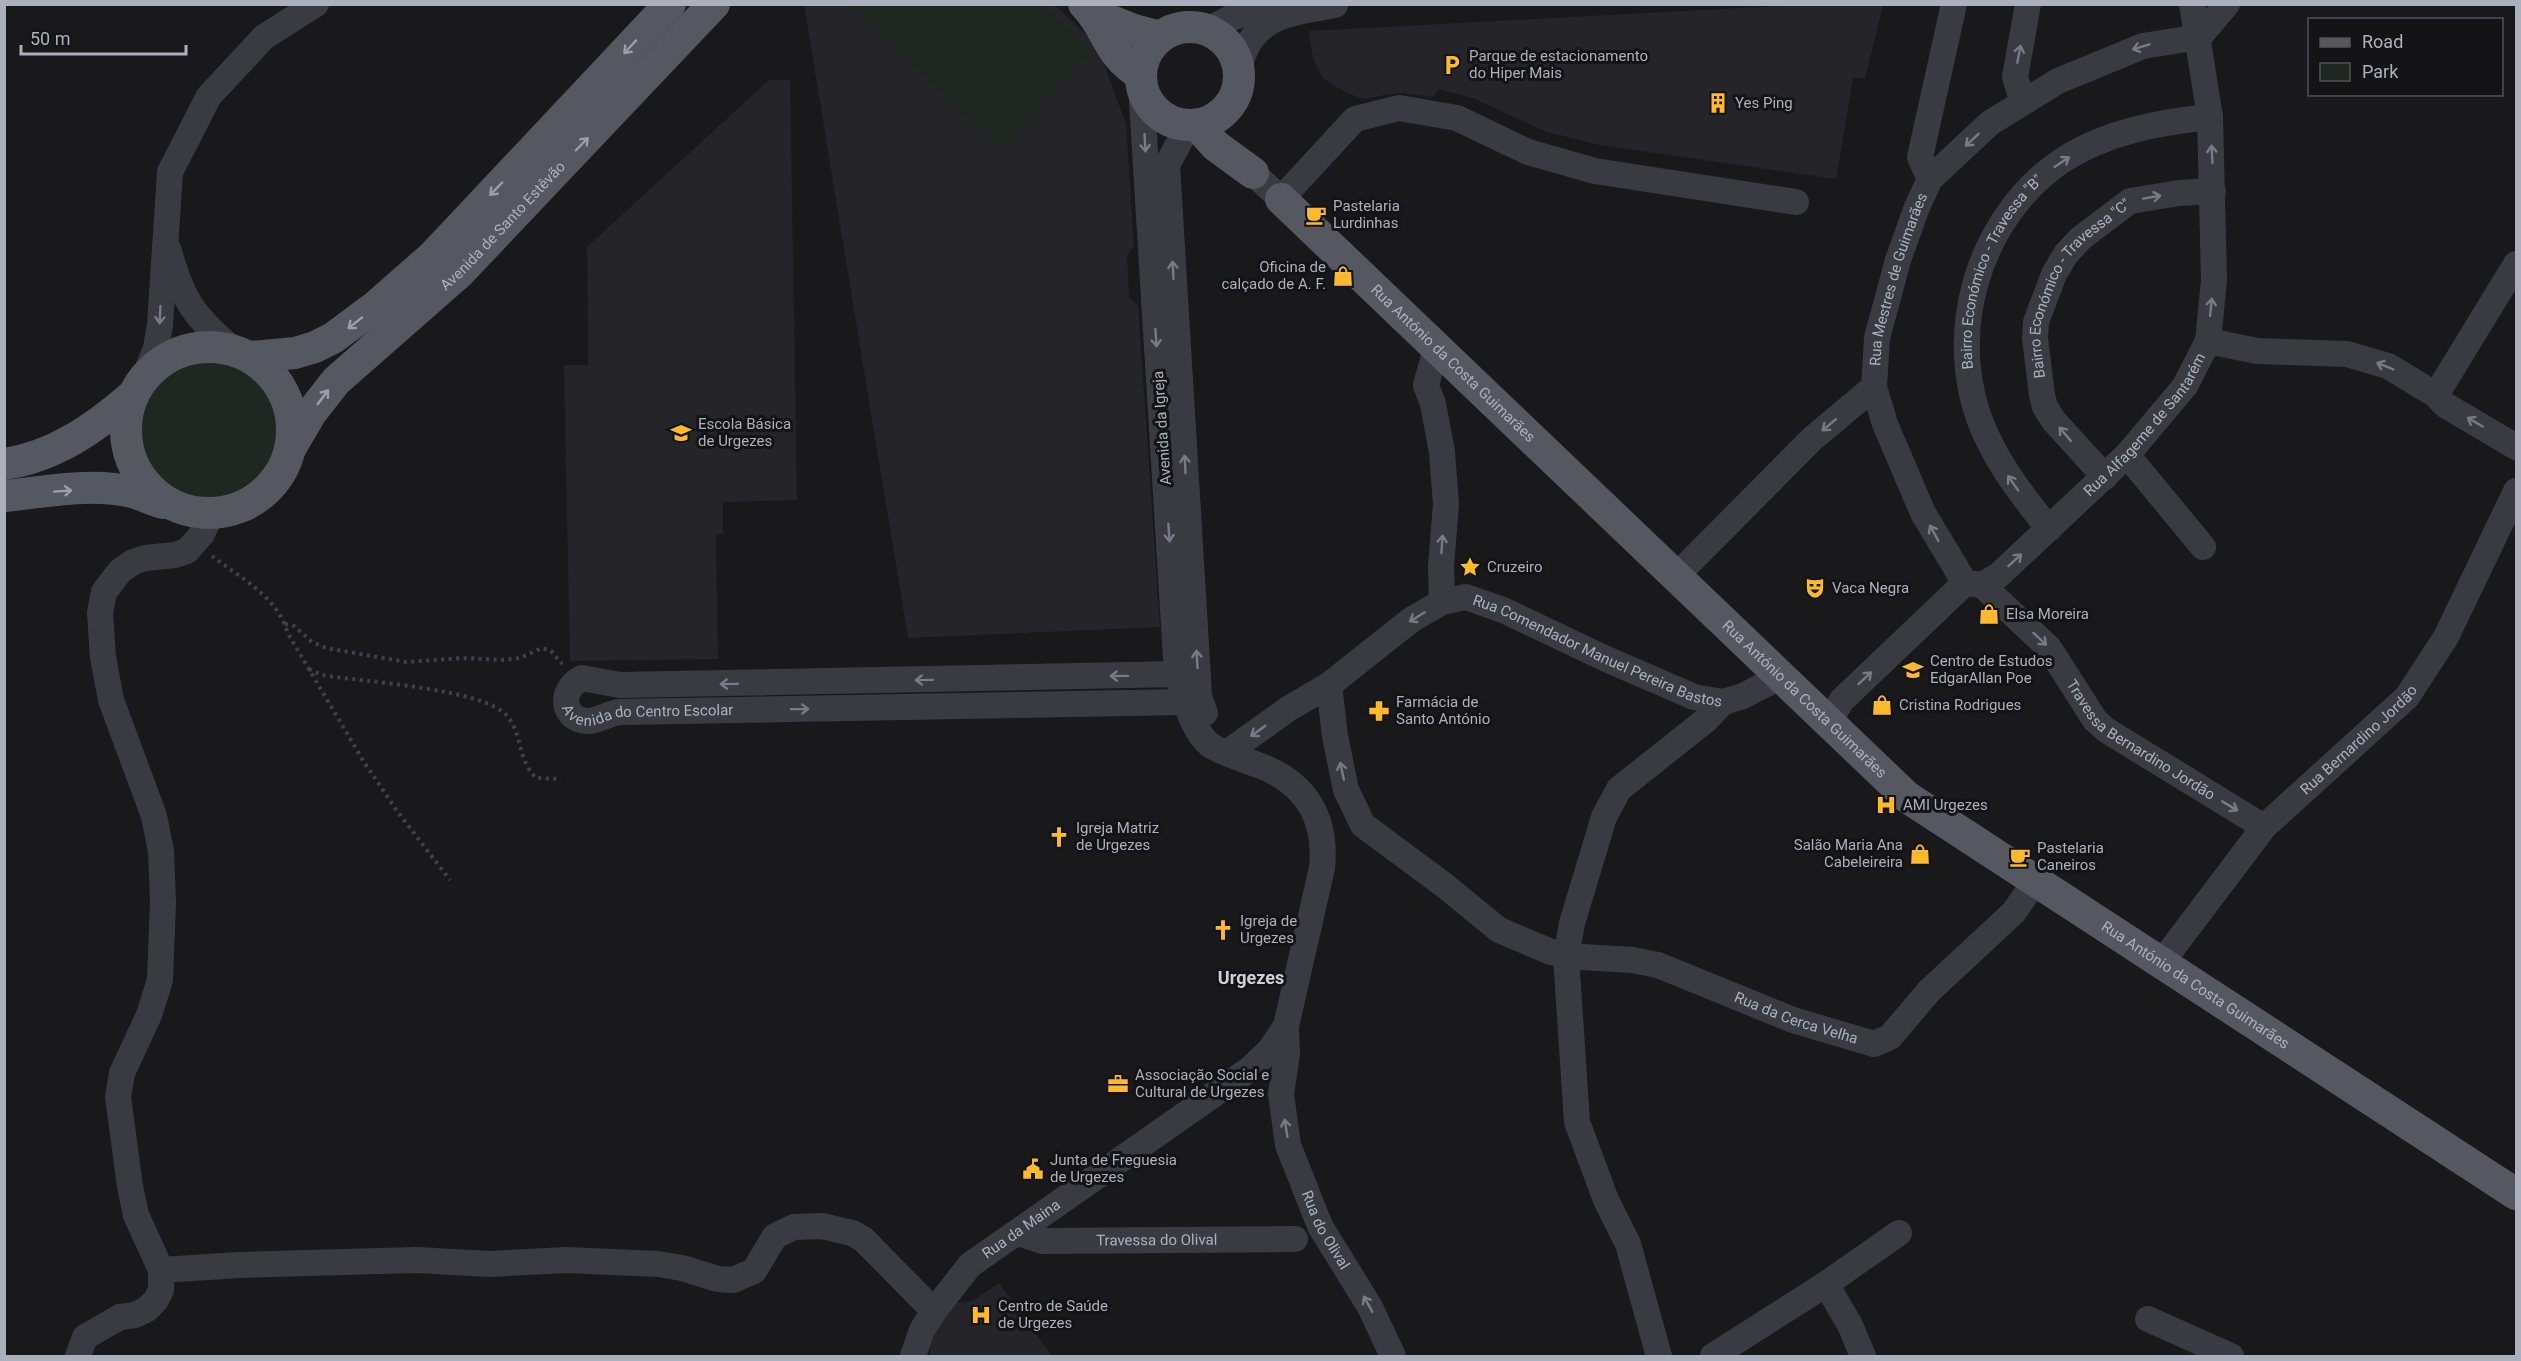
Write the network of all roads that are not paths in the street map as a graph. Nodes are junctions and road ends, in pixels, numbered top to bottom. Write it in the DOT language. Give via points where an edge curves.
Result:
graph roads {
  1 [pos="316,4"];
  2 [pos="670,4"];
  3 [pos="714,4"];
  4 [pos="1275,4"];
  5 [pos="1325,4"];
  6 [pos="1359,4"];
  7 [pos="1954,4"];
  8 [pos="2028,4"];
  9 [pos="2192,4"];
  10 [pos="2228,4"];
  11 [pos="1335,5"];
  12 [pos="1089,9"];
  13 [pos="1207,30"];
  14 [pos="1160,37"];
  15 [pos="2199,37"];
  16 [pos="1238,67"];
  17 [pos="1141,80"];
  18 [pos="2023,102"];
  19 [pos="1226,110"];
  20 [pos="2210,117"];
  21 [pos="1192,125"];
  22 [pos="1253,173"];
  23 [pos="1930,179"];
  24 [pos="2213,191"];
  25 [pos="1281,199"];
  26 [pos="1796,202"];
  27 [pos="165,236"];
  28 [pos="2517,264"];
  29 [pos="2208,341"];
  30 [pos="1437,346"];
  31 [pos="243,353"];
  32 [pos="138,387"];
  33 [pos="1874,387"];
  34 [pos="2436,395"];
  35 [pos="291,447"];
  36 [pos="2517,447"];
  37 [pos="2127,455"];
  38 [pos="4,464"];
  39 [pos="2105,477"];
  40 [pos="2517,491"];
  41 [pos="4,496"];
  42 [pos="177,508"];
  43 [pos="212,514"];
  44 [pos="2049,529"];
  45 [pos="2203,547"];
  46 [pos="1676,576"];
  47 [pos="1974,584"];
  48 [pos="1442,602"];
  49 [pos="1177,674"];
  50 [pos="1780,676"];
  51 [pos="1329,685"];
  52 [pos="1185,702"];
  53 [pos="1723,702"];
  54 [pos="1828,723"];
  55 [pos="1228,752"];
  56 [pos="1301,792"];
  57 [pos="1363,825"];
  58 [pos="2264,827"];
  59 [pos="1323,834"];
  60 [pos="2035,881"];
  61 [pos="1566,956"];
  62 [pos="2162,962"];
  63 [pos="1286,1026"];
  64 [pos="1250,1068"];
  65 [pos="1281,1094"];
  66 [pos="2517,1194"];
  67 [pos="1018,1233"];
  68 [pos="1899,1233"];
  69 [pos="1295,1239"];
  70 [pos="161,1270"];
  71 [pos="1826,1284"];
  72 [pos="934,1311"];
  73 [pos="2148,1319"];
  74 [pos="78,1356"];
  75 [pos="913,1356"];
  76 [pos="1393,1356"];
  77 [pos="1659,1356"];
  78 [pos="1713,1356"];
  79 [pos="1863,1356"];
  80 [pos="2231,1356"];
  1 -- 27 [label="street" via="264,37 209,96 170,172"];
  2 -- 31 [label="main road, Avenida de Santo Estêvão, one-way" via="433,256 376,306 315,347 295,353"];
  35 -- 3 [label="main road, Avenida de Santo Estêvão, one-way" via="336,381 459,273"];
  4 -- 13 [label="street"];
  5 -- 11 [label="street"];
  6 -- 11 [label="street"];
  7 -- 23 [label="street" via="1920,157"];
  18 -- 8 [label="street, one-way" via="2015,76"];
  9 -- 15 [label="street, Rua Alfageme de Santarém"];
  10 -- 15 [label="street"];
  11 -- 16 [label="street" via="1281,16 1265,24 1252,38"];
  12 -- 14 [label="main road" via="1134,30"];
  12 -- 17 [label="main road" via="1113,51"];
  13 -- 14 [label="main road" via="1174,29"];
  13 -- 16 [label="main road" via="1233,51"];
  14 -- 17 [label="main road" via="1143,60"];
  15 -- 18 [label="street, Rua Mestres de Guimarães, one-way" via="2143,46 2058,81"];
  15 -- 20 [label="street, Rua Alfageme de Santarém"];
  16 -- 19 [label="main road" via="1235,97"];
  17 -- 21 [label="main road" via="1147,100 1157,113 1171,122"];
  17 -- 49 [label="street, Avenida da Igreja, one-way"];
  18 -- 23 [label="street, Rua Mestres de Guimarães, one-way" via="1990,123"];
  19 -- 21 [label="main road" via="1213,120"];
  19 -- 22 [label="main road, Rua António da Costa Guimarães" via="1233,141"];
  24 -- 20 [label="street, Rua Alfageme de Santarém, one-way"];
  44 -- 20 [label="street, Bairro Económico - Travessa \"B\", one-way" via="2007,475 1985,433 1970,378 1966,346 1968,311 1993,237 2005,217 2040,178 2063,160 2120,134"];
  21 -- 22 [label="main road"];
  55 -- 21 [label="street, Avenida da Igreja, one-way" via="1204,713 1198,678 1167,165"];
  22 -- 25 [label="street, Rua António da Costa Guimarães"];
  23 -- 33 [label="street, Rua Mestres de Guimarães" via="1898,260 1876,338"];
  29 -- 24 [label="street, Rua Alfageme de Santarém, one-way" via="2214,280"];
  39 -- 24 [label="street, Bairro Económico - Travessa \"C\", one-way" via="2045,407 2036,321 2066,254 2130,201"];
  25 -- 26 [label="street" via="1355,119 1399,108 1457,118 1528,152 1595,171"];
  25 -- 30 [label="main road, Rua António da Costa Guimarães"];
  27 -- 31 [label="street" via="189,305 209,330"];
  27 -- 32 [label="street, one-way" via="156,348"];
  28 -- 34 [label="street"];
  34 -- 29 [label="street, one-way" via="2388,366 2347,354 2257,351"];
  29 -- 37 [label="street, Rua Alfageme de Santarém" via="2185,386"];
  30 -- 46 [label="main road, Rua António da Costa Guimarães"];
  48 -- 30 [label="street, one-way" via="1446,504 1442,452 1426,386"];
  31 -- 32 [label="main road" via="209,346 184,350 162,361"];
  31 -- 35 [label="main road" via="271,373 282,389 290,407"];
  32 -- 38 [label="main road" via="93,428 69,443 39,456"];
  32 -- 42 [label="main road" via="126,419 129,455 147,487"];
  33 -- 46 [label="street, Rua Mestres de Guimarães, one-way" via="1812,440"];
  47 -- 33 [label="street, Travessa Bernardino Jordão, one-way" via="1923,513 1885,424"];
  36 -- 34 [label="street, one-way" via="2445,405"];
  35 -- 43 [label="main road" via="279,476 263,494 243,507"];
  37 -- 39 [label="street, Rua Alfageme de Santarém"];
  37 -- 45 [label="street"];
  39 -- 44 [label="street, Rua Alfageme de Santarém"];
  40 -- 58 [label="street, Rua Bernardino Jordão" via="2446,637 2407,697"];
  41 -- 42 [label="main road, one-way" via="112,489"];
  42 -- 43 [label="main road"];
  43 -- 70 [label="street" via="195,543 181,553 145,558 120,571 104,592 100,613 111,700 154,816 162,851 160,980 118,1084 136,1215"];
  47 -- 44 [label="street, Rua Alfageme de Santarém, one-way" via="1999,575"];
  46 -- 50 [label="main road, Rua António da Costa Guimarães"];
  54 -- 47 [label="street, Rua Alfageme de Santarém, one-way" via="1842,700"];
  47 -- 58 [label="street, Travessa Bernardino Jordão, one-way" via="2049,648 2095,720 2106,730"];
  48 -- 51 [label="street, Rua Comendador Manuel Pereira Bastos, one-way" via="1411,620"];
  48 -- 53 [label="street, Rua Comendador Manuel Pereira Bastos" via="1466,597 1503,610 1694,697"];
  49 -- 52 [label="street, Avenida da Igreja"];
  49 -- 52 [label="street, Avenida do Centro Escolar, one-way" via="620,685 582,678 574,681 565,695 573,714 588,721 620,712"];
  50 -- 53 [label="street, Rua Comendador Manuel Pereira Bastos"];
  50 -- 54 [label="main road, Rua António da Costa Guimarães"];
  51 -- 55 [label="street, Rua Comendador Manuel Pereira Bastos, one-way"];
  57 -- 51 [label="street, one-way" via="1346,790"];
  52 -- 55 [label="street, Avenida da Igreja" via="1209,745"];
  53 -- 61 [label="street" via="1619,789 1604,817"];
  54 -- 60 [label="main road, Rua António da Costa Guimarães" via="1907,797"];
  55 -- 56 [label="street, Avenida da Igreja" via="1277,773"];
  56 -- 59 [label="street, Rua da Maina"];
  57 -- 59 [label="street"];
  57 -- 61 [label="street" via="1499,930"];
  58 -- 62 [label="street, Rua Bernardino Jordão"];
  59 -- 63 [label="street, Rua da Maina" via="1322,868"];
  60 -- 61 [label="street, Rua da Cerca Velha" via="2014,912 1929,991 1890,1037 1874,1044 1793,1020 1658,965"];
  60 -- 62 [label="main road, Rua António da Costa Guimarães"];
  61 -- 77 [label="street" via="1577,1122 1606,1200 1628,1244"];
  62 -- 66 [label="main road, Rua António da Costa Guimarães"];
  63 -- 64 [label="street, Rua da Maina" via="1270,1050"];
  63 -- 65 [label="street, Rua do Olival"];
  64 -- 65 [label="street"];
  64 -- 67 [label="street, Rua da Maina"];
  76 -- 65 [label="street, Rua do Olival, one-way" via="1370,1307 1320,1226 1288,1144"];
  67 -- 69 [label="street, Travessa do Olival" via="1043,1241"];
  67 -- 72 [label="street, Rua da Maina" via="970,1265"];
  68 -- 71 [label="street"];
  70 -- 72 [label="street" via="417,1260 489,1264 579,1260 658,1264 732,1280 754,1270 776,1236 785,1230 822,1226 863,1239"];
  70 -- 74 [label="street" via="161,1290 156,1300 141,1312 120,1317 86,1336"];
  71 -- 78 [label="street"];
  71 -- 79 [label="street"];
  72 -- 75 [label="street, Rua da Maina"];
  73 -- 80 [label="street"];
}
